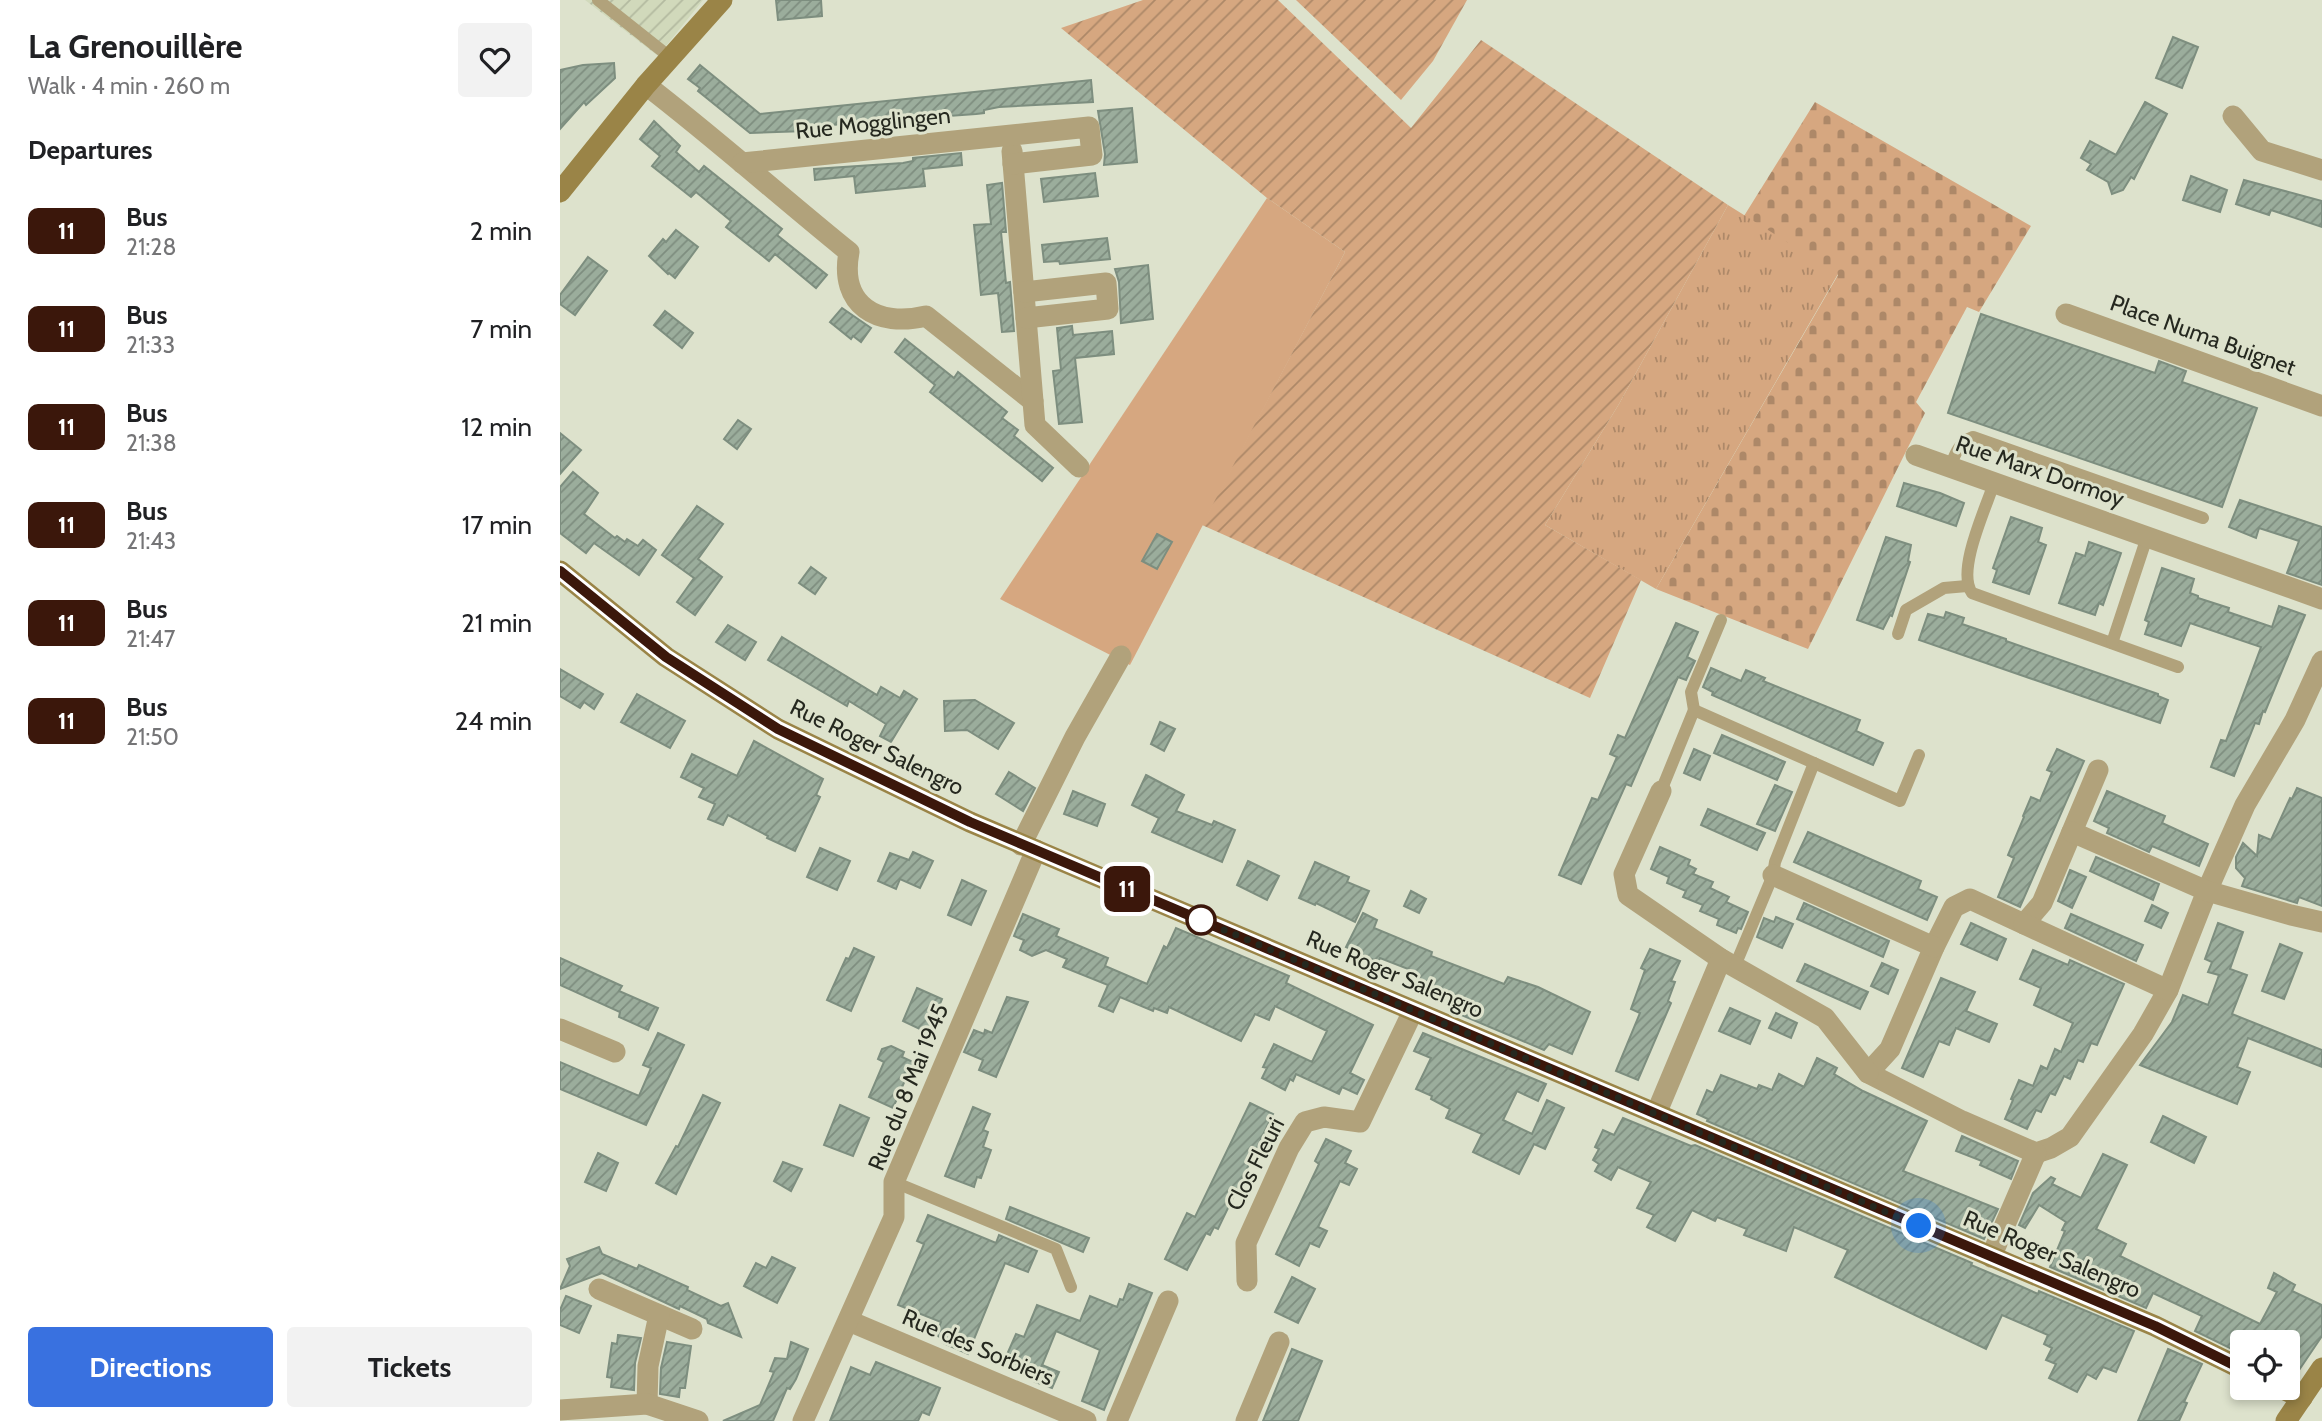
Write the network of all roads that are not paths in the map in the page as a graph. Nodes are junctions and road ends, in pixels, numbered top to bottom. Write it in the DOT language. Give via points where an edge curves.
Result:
graph roads {
  1 [pos="722,0"];
  2 [pos="608,2"];
  3 [pos="671,58"];
  4 [pos="646,85"];
  5 [pos="2233,116"];
  6 [pos="1010,135"];
  7 [pos="742,163"];
  8 [pos="1013,163"];
  9 [pos="2322,170"];
  10 [pos="560,192"];
  11 [pos="1024,292"];
  12 [pos="2066,314"];
  13 [pos="1026,318"];
  14 [pos="1033,401"];
  15 [pos="2322,406"];
  16 [pos="1916,455"];
  17 [pos="1079,467"];
  18 [pos="1950,467"];
  19 [pos="1994,483"];
  20 [pos="2203,518"];
  21 [pos="2147,537"];
  22 [pos="560,571"];
  23 [pos="1967,586"];
  24 [pos="2322,599"];
  25 [pos="1721,620"];
  26 [pos="1898,634"];
  27 [pos="2112,643"];
  28 [pos="1121,656"];
  29 [pos="2322,661"];
  30 [pos="2178,667"];
  31 [pos="1694,710"];
  32 [pos="1919,755"];
  33 [pos="1814,763"];
  34 [pos="2098,770"];
  35 [pos="1661,791"];
  36 [pos="2072,832"];
  37 [pos="1029,847"];
  38 [pos="1773,875"];
  39 [pos="2207,891"];
  40 [pos="2322,922"];
  41 [pos="2024,924"];
  42 [pos="1934,947"];
  43 [pos="1728,962"];
  44 [pos="2168,990"];
  45 [pos="1413,1011"];
  46 [pos="560,1029"];
  47 [pos="615,1052"];
  48 [pos="1868,1073"];
  49 [pos="1656,1114"];
  50 [pos="2036,1153"];
  51 [pos="894,1182"];
  52 [pos="1991,1257"];
  53 [pos="1247,1282"];
  54 [pos="1071,1287"];
  55 [pos="599,1289"];
  56 [pos="1168,1301"];
  57 [pos="659,1315"];
  58 [pos="849,1321"];
  59 [pos="692,1329"];
  60 [pos="1279,1342"];
  61 [pos="2230,1363"];
  62 [pos="2322,1368"];
  63 [pos="2302,1398"];
  64 [pos="648,1404"];
  65 [pos="560,1410"];
  66 [pos="698,1421"];
  67 [pos="803,1421"];
  68 [pos="1086,1421"];
  69 [pos="1117,1421"];
  70 [pos="1246,1421"];
  71 [pos="2286,1421"];
  1 -- 3 [label="street"];
  2 -- 3 [label="lane"];
  3 -- 4 [label="street"];
  4 -- 7 [label="street"];
  4 -- 10 [label="street"];
  5 -- 9 [label="street" via="2262,151"];
  6 -- 7 [label="street, Rue Mogglingen"];
  6 -- 8 [label="street"];
  6 -- 8 [label="street, Rue Mogglingen" via="1089,127 1092,155"];
  7 -- 14 [label="street" via="849,252 849,285 870,313 889,319 926,316"];
  8 -- 11 [label="street"];
  11 -- 13 [label="street"];
  11 -- 13 [label="street" via="1105,283 1108,309"];
  12 -- 15 [label="street, Place Numa Buignet"];
  13 -- 14 [label="street"];
  14 -- 17 [label="street" via="1035,425"];
  16 -- 18 [label="street, Rue Marx Dormoy"];
  18 -- 19 [label="street, Rue Marx Dormoy"];
  18 -- 20 [label="lane" via="1958,447 1973,437"];
  19 -- 21 [label="street, Rue Marx Dormoy"];
  19 -- 23 [label="lane" via="1966,567"];
  21 -- 24 [label="street, Rue Marx Dormoy"];
  21 -- 27 [label="lane"];
  22 -- 37 [label="street, Rue Roger Salengro" via="666,657 778,729"];
  23 -- 26 [label="lane" via="1944,588 1906,610"];
  23 -- 27 [label="lane" via="1972,593"];
  25 -- 31 [label="lane" via="1691,692"];
  27 -- 30 [label="lane"];
  28 -- 37 [label="street, Rue du 8 Mai 1945" via="1075,737"];
  29 -- 39 [label="street" via="2295,720 2245,805"];
  31 -- 33 [label="lane"];
  31 -- 35 [label="lane"];
  32 -- 33 [label="lane" via="1900,801"];
  33 -- 38 [label="lane" via="1774,862"];
  34 -- 36 [label="street"];
  35 -- 43 [label="street" via="1624,874 1628,895"];
  36 -- 39 [label="street"];
  36 -- 41 [label="street" via="2042,903"];
  37 -- 45 [label="street, Rue Roger Salengro"];
  37 -- 51 [label="street, Rue du 8 Mai 1945"];
  38 -- 42 [label="street"];
  38 -- 43 [label="lane"];
  39 -- 40 [label="street"];
  39 -- 44 [label="street"];
  41 -- 42 [label="street" via="1970,899 1954,907"];
  41 -- 44 [label="street"];
  42 -- 48 [label="street" via="1890,1049"];
  43 -- 48 [label="street" via="1825,1018"];
  43 -- 49 [label="street"];
  44 -- 50 [label="street" via="2143,1034 2070,1137"];
  45 -- 49 [label="street, Rue Roger Salengro"];
  45 -- 53 [label="street, Clos Fleuri" via="1360,1122 1324,1116 1305,1122 1289,1148 1246,1243"];
  46 -- 47 [label="street"];
  48 -- 50 [label="street"];
  49 -- 52 [label="street, Rue Roger Salengro"];
  50 -- 52 [label="street"];
  51 -- 54 [label="lane" via="1056,1249"];
  51 -- 58 [label="street, Rue du 8 Mai 1945" via="894,1217"];
  52 -- 61 [label="street, Rue Roger Salengro"];
  55 -- 57 [label="street"];
  56 -- 69 [label="street"];
  57 -- 59 [label="street"];
  57 -- 64 [label="street" via="648,1366"];
  58 -- 67 [label="street, Rue du 8 Mai 1945"];
  58 -- 68 [label="street, Rue des Sorbiers"];
  60 -- 70 [label="street"];
  62 -- 63 [label="street"];
  63 -- 71 [label="street"];
  64 -- 65 [label="street"];
  64 -- 66 [label="street"];
}
